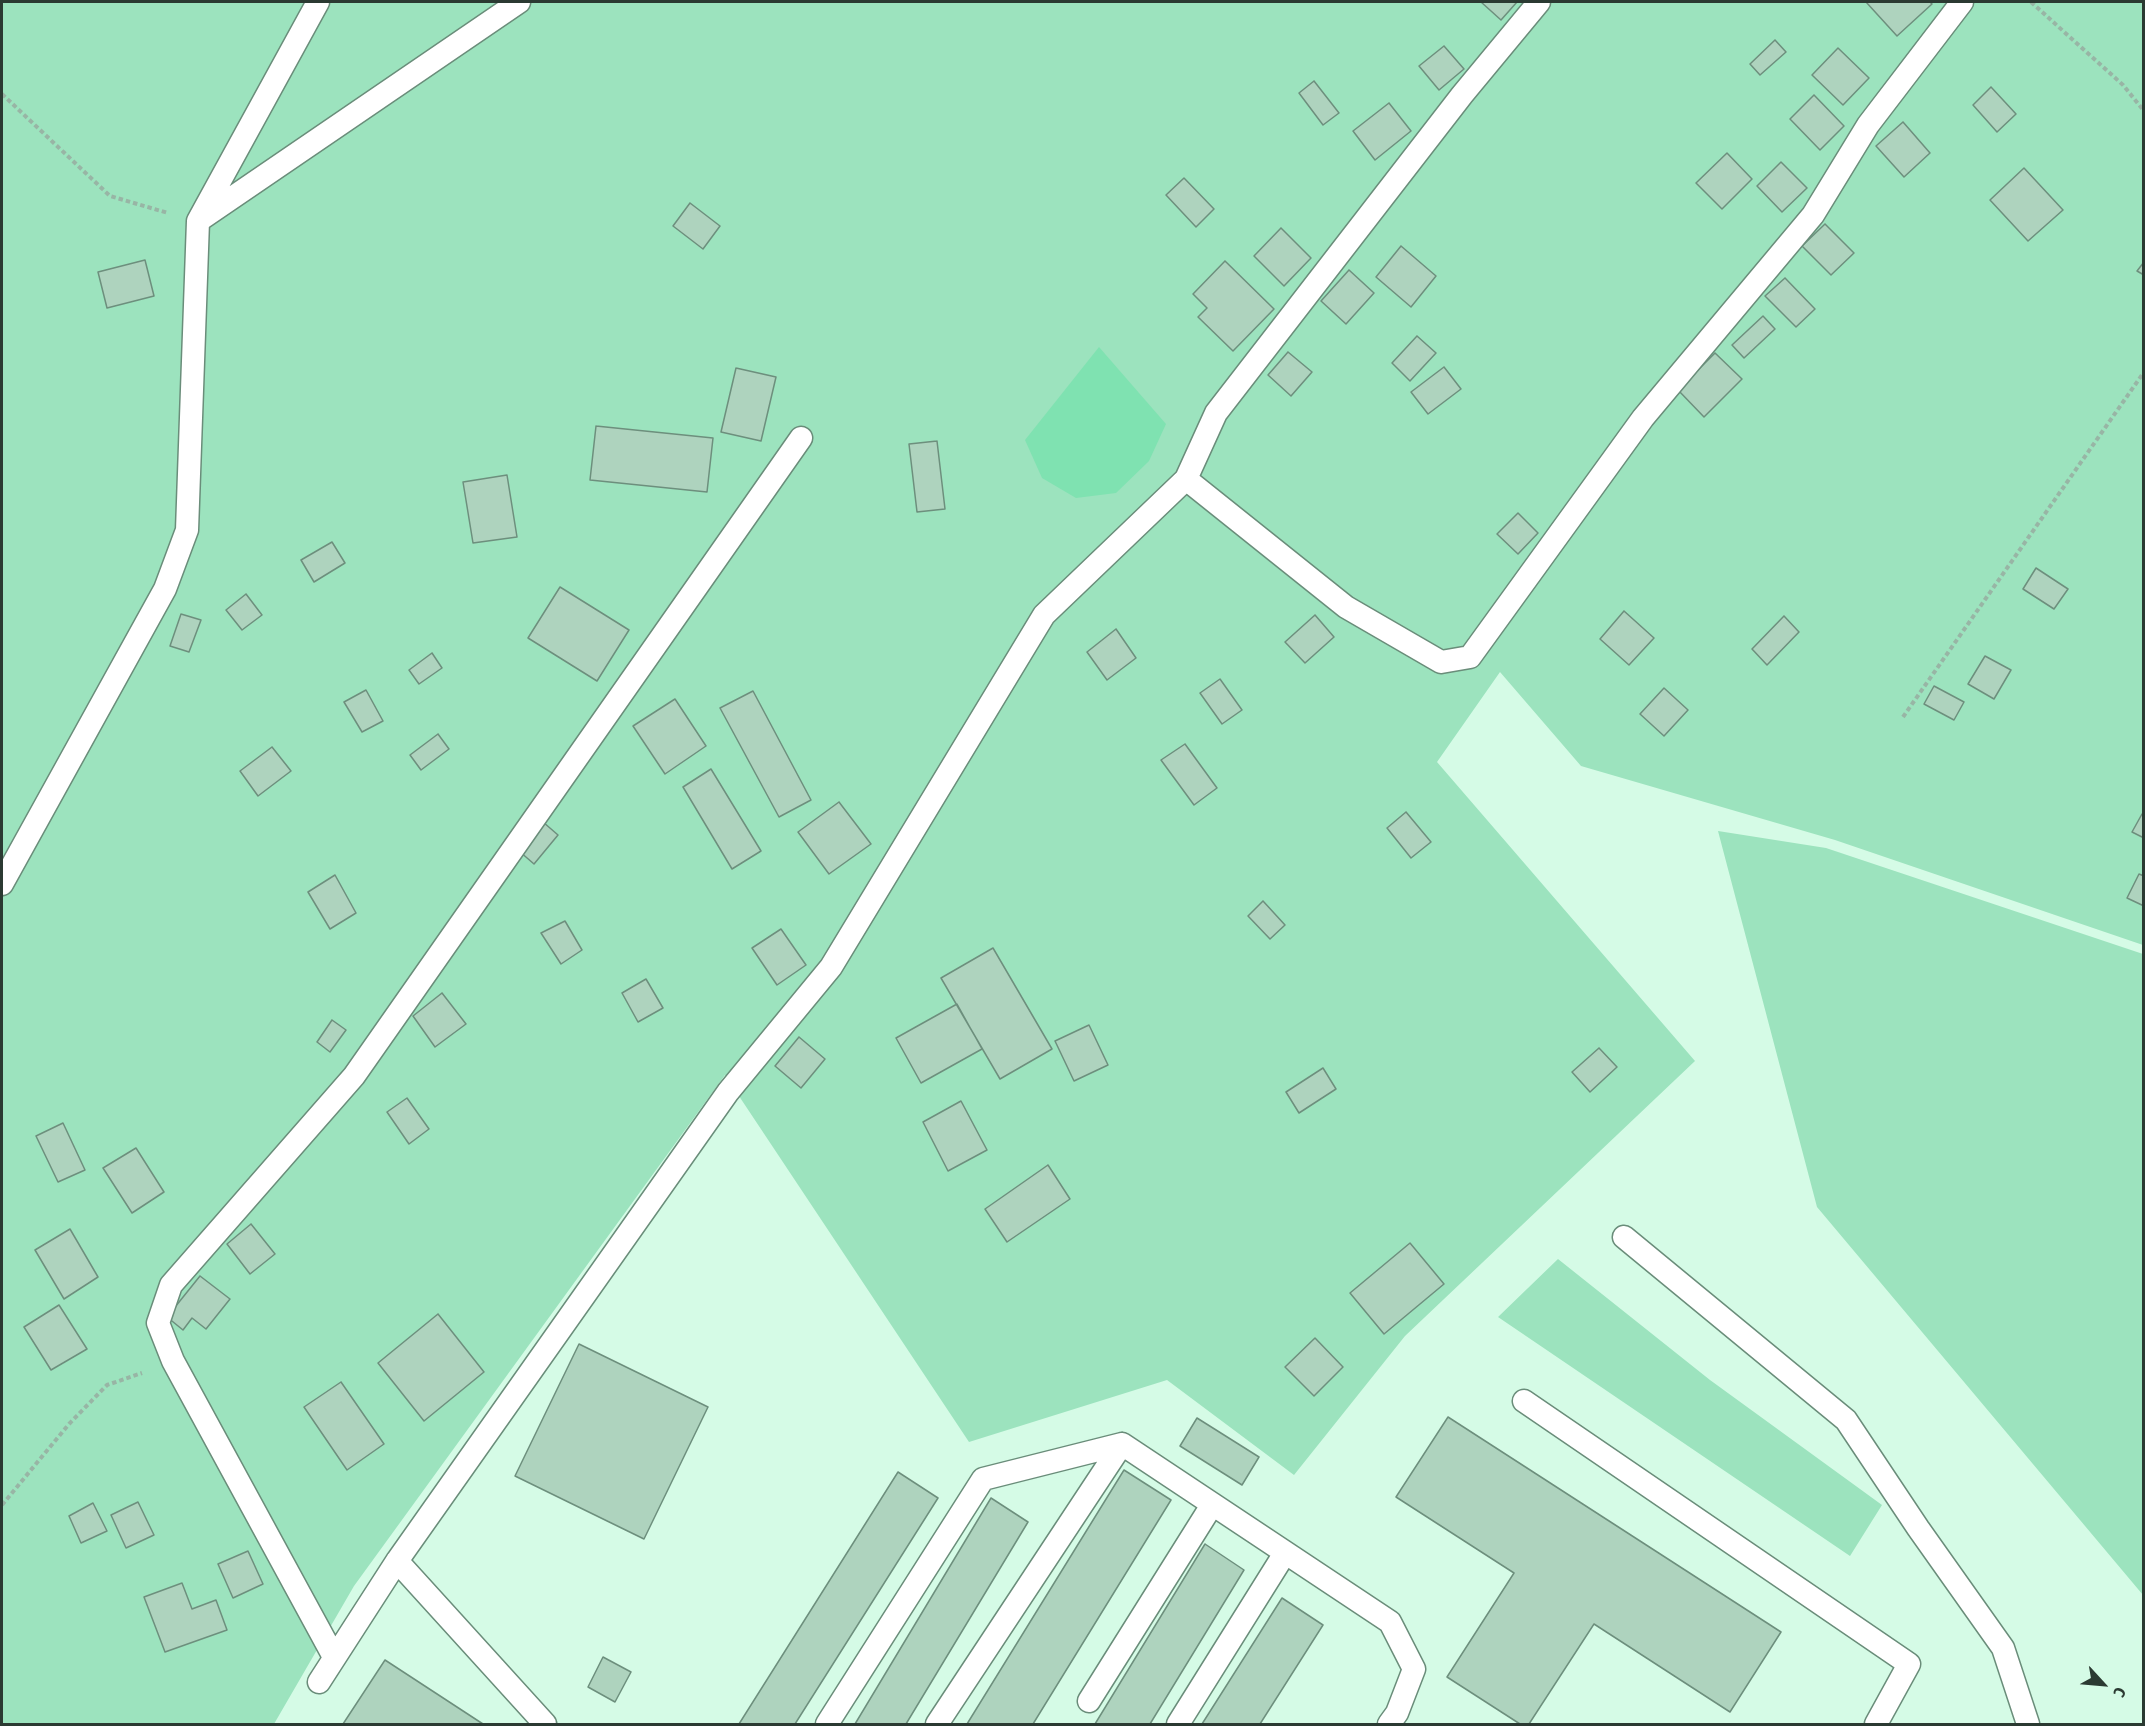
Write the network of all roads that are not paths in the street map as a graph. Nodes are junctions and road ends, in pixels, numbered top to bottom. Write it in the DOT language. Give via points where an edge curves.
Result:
graph roads {
  1 [pos="318,2"];
  2 [pos="519,2"];
  3 [pos="1539,2"];
  4 [pos="1962,2"];
  5 [pos="198,221"];
  6 [pos="801,438"];
  7 [pos="1186,479"];
  8 [pos="2,884"];
  9 [pos="1624,1237"];
  10 [pos="1524,1401"];
  11 [pos="1122,1444"];
  12 [pos="1212,1505"];
  13 [pos="1285,1553"];
  14 [pos="397,1561"];
  15 [pos="334,1657"];
  16 [pos="319,1682"];
  17 [pos="1089,1701"];
  18 [pos="1400,1721"];
  19 [pos="545,1725"];
  20 [pos="827,1725"];
  21 [pos="937,1725"];
  22 [pos="1178,1725"];
  23 [pos="1876,1725"];
  24 [pos="2028,1725"];
  1 -- 5 [label="lane"];
  2 -- 5 [label="lane"];
  3 -- 7 [label="lane" via="1216,413"];
  4 -- 7 [label="lane" via="1868,125 1813,215 1643,418 1470,657 1441,662 1346,607"];
  5 -- 8 [label="lane" via="187,530 165,589"];
  6 -- 15 [label="lane" via="354,1076 171,1285 158,1323 173,1361"];
  7 -- 14 [label="lane" via="1044,615 831,967 728,1092"];
  9 -- 24 [label="lane" via="1846,1420 2003,1648"];
  10 -- 23 [label="lane" via="1909,1664"];
  11 -- 12 [label="lane"];
  11 -- 20 [label="lane" via="983,1479"];
  11 -- 21 [label="lane"];
  12 -- 13 [label="lane"];
  12 -- 17 [label="lane"];
  13 -- 18 [label="lane" via="1390,1622 1414,1669"];
  13 -- 22 [label="lane"];
  14 -- 15 [label="lane"];
  14 -- 19 [label="lane"];
  15 -- 16 [label="lane"];
}
